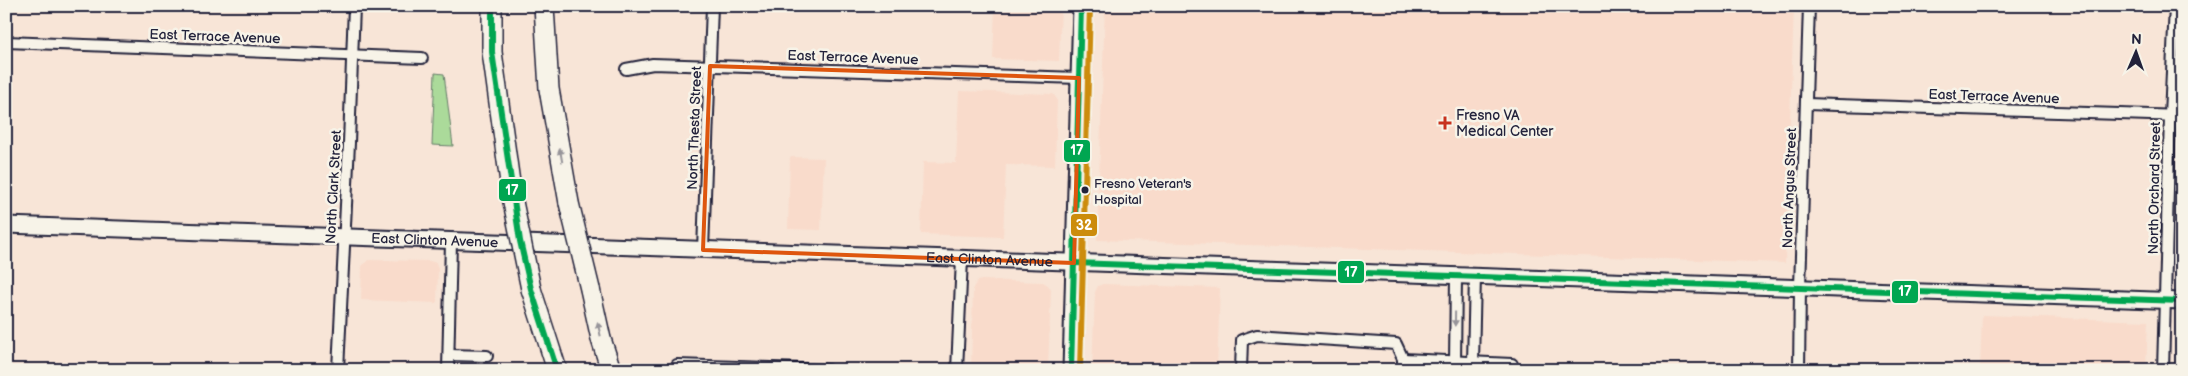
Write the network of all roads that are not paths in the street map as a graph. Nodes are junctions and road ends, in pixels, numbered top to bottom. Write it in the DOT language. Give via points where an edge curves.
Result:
graph roads {
  1 [pos="354,6"];
  2 [pos="492,6"];
  3 [pos="544,6"];
  4 [pos="712,6"];
  5 [pos="1081,6"];
  6 [pos="1809,6"];
  7 [pos="2175,6"];
  8 [pos="6,42"];
  9 [pos="352,55"];
  10 [pos="422,58"];
  11 [pos="710,66"];
  12 [pos="626,69"];
  13 [pos="1079,78"];
  14 [pos="1806,104"];
  15 [pos="2170,116"];
  16 [pos="2182,116"];
  17 [pos="6,225"];
  18 [pos="343,237"];
  19 [pos="451,241"];
  20 [pos="703,250"];
  21 [pos="962,259"];
  22 [pos="1074,263"];
  23 [pos="1456,276"];
  24 [pos="1475,276"];
  25 [pos="1800,287"];
  26 [pos="2165,300"];
  27 [pos="2182,301"];
  28 [pos="449,355"];
  29 [pos="487,356"];
  30 [pos="1455,363"];
  31 [pos="1473,363"];
  32 [pos="1403,364"];
  33 [pos="678,367"];
  34 [pos="338,370"];
  35 [pos="448,370"];
  36 [pos="557,370"];
  37 [pos="611,370"];
  38 [pos="828,370"];
  39 [pos="957,370"];
  40 [pos="1071,370"];
  41 [pos="1241,370"];
  42 [pos="1512,370"];
  43 [pos="1799,370"];
  44 [pos="2163,370"];
  1 -- 9 [label="street, North Clark Street"];
  2 -- 36 [label="highway, bridge" via="492,52 512,197 531,289"];
  37 -- 3 [label="highway, one-way, bridge" via="569,203 549,89"];
  4 -- 11 [label="street, North Thesta Street"];
  5 -- 13 [label="main road"];
  6 -- 14 [label="street, North Angus Street"];
  7 -- 15 [label="street, North Orchard Street"];
  8 -- 9 [label="street, East Terrace Avenue"];
  9 -- 10 [label="street, East Terrace Avenue"];
  9 -- 18 [label="street, North Clark Street"];
  11 -- 12 [label="street, East Terrace Avenue" via="653,64"];
  11 -- 13 [label="street, East Terrace Avenue"];
  11 -- 20 [label="street, North Thesta Street"];
  13 -- 22 [label="main road"];
  14 -- 15 [label="street, East Terrace Avenue"];
  14 -- 25 [label="street, North Angus Street"];
  15 -- 16 [label="street, East Terrace Avenue"];
  15 -- 26 [label="street, North Orchard Street"];
  17 -- 18 [label="main road, East Clinton Avenue"];
  18 -- 19 [label="main road, East Clinton Avenue"];
  18 -- 34 [label="street, North Clark Street"];
  19 -- 20 [label="main road, East Clinton Avenue"];
  19 -- 28 [label="street"];
  20 -- 21 [label="main road, East Clinton Avenue"];
  21 -- 22 [label="main road, East Clinton Avenue"];
  21 -- 39 [label="street"];
  22 -- 23 [label="main road, East Clinton Avenue"];
  22 -- 40 [label="main road"];
  23 -- 24 [label="main road, East Clinton Avenue"];
  23 -- 30 [label="street, one-way"];
  24 -- 25 [label="main road, East Clinton Avenue"];
  24 -- 31 [label="street"];
  25 -- 26 [label="main road, East Clinton Avenue"];
  25 -- 43 [label="street, North Angus Street"];
  26 -- 27 [label="main road, East Clinton Avenue"];
  26 -- 44 [label="street, North Orchard Street"];
  28 -- 29 [label="street"];
  28 -- 35 [label="street"];
  30 -- 31 [label="street"];
  30 -- 32 [label="street"];
  31 -- 42 [label="street" via="1512,364"];
  32 -- 41 [label="street" via="1396,344 1257,335 1242,340"];
  33 -- 38 [label="street"];
}
